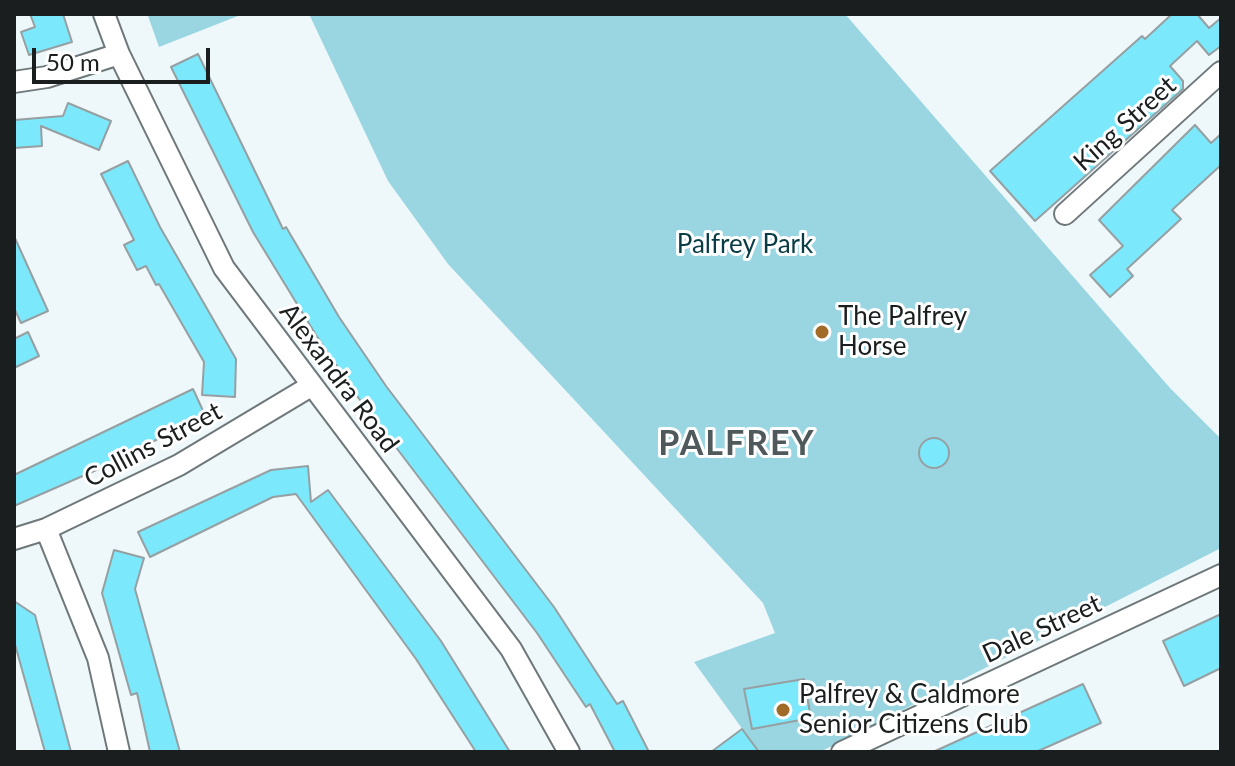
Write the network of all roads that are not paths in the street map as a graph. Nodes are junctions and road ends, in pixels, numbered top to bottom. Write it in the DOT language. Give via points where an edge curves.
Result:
graph roads {
  1 [pos="104,14"];
  2 [pos="119,54"];
  3 [pos="1221,72"];
  4 [pos="14,82"];
  5 [pos="1065,214"];
  6 [pos="311,386"];
  7 [pos="46,529"];
  8 [pos="14,539"];
  9 [pos="1221,575"];
  10 [pos="119,752"];
  11 [pos="569,752"];
  12 [pos="842,752"];
  1 -- 2 [label="street, Alexandra Road"];
  2 -- 4 [label="street"];
  2 -- 6 [label="street, Alexandra Road" via="224,268"];
  3 -- 5 [label="street, King Street"];
  6 -- 7 [label="street, Collins Street" via="179,465"];
  6 -- 11 [label="street, Alexandra Road" via="511,649"];
  7 -- 8 [label="street, Collins Street"];
  7 -- 10 [label="street" via="98,658"];
  9 -- 12 [label="street, Dale Street"];
}
